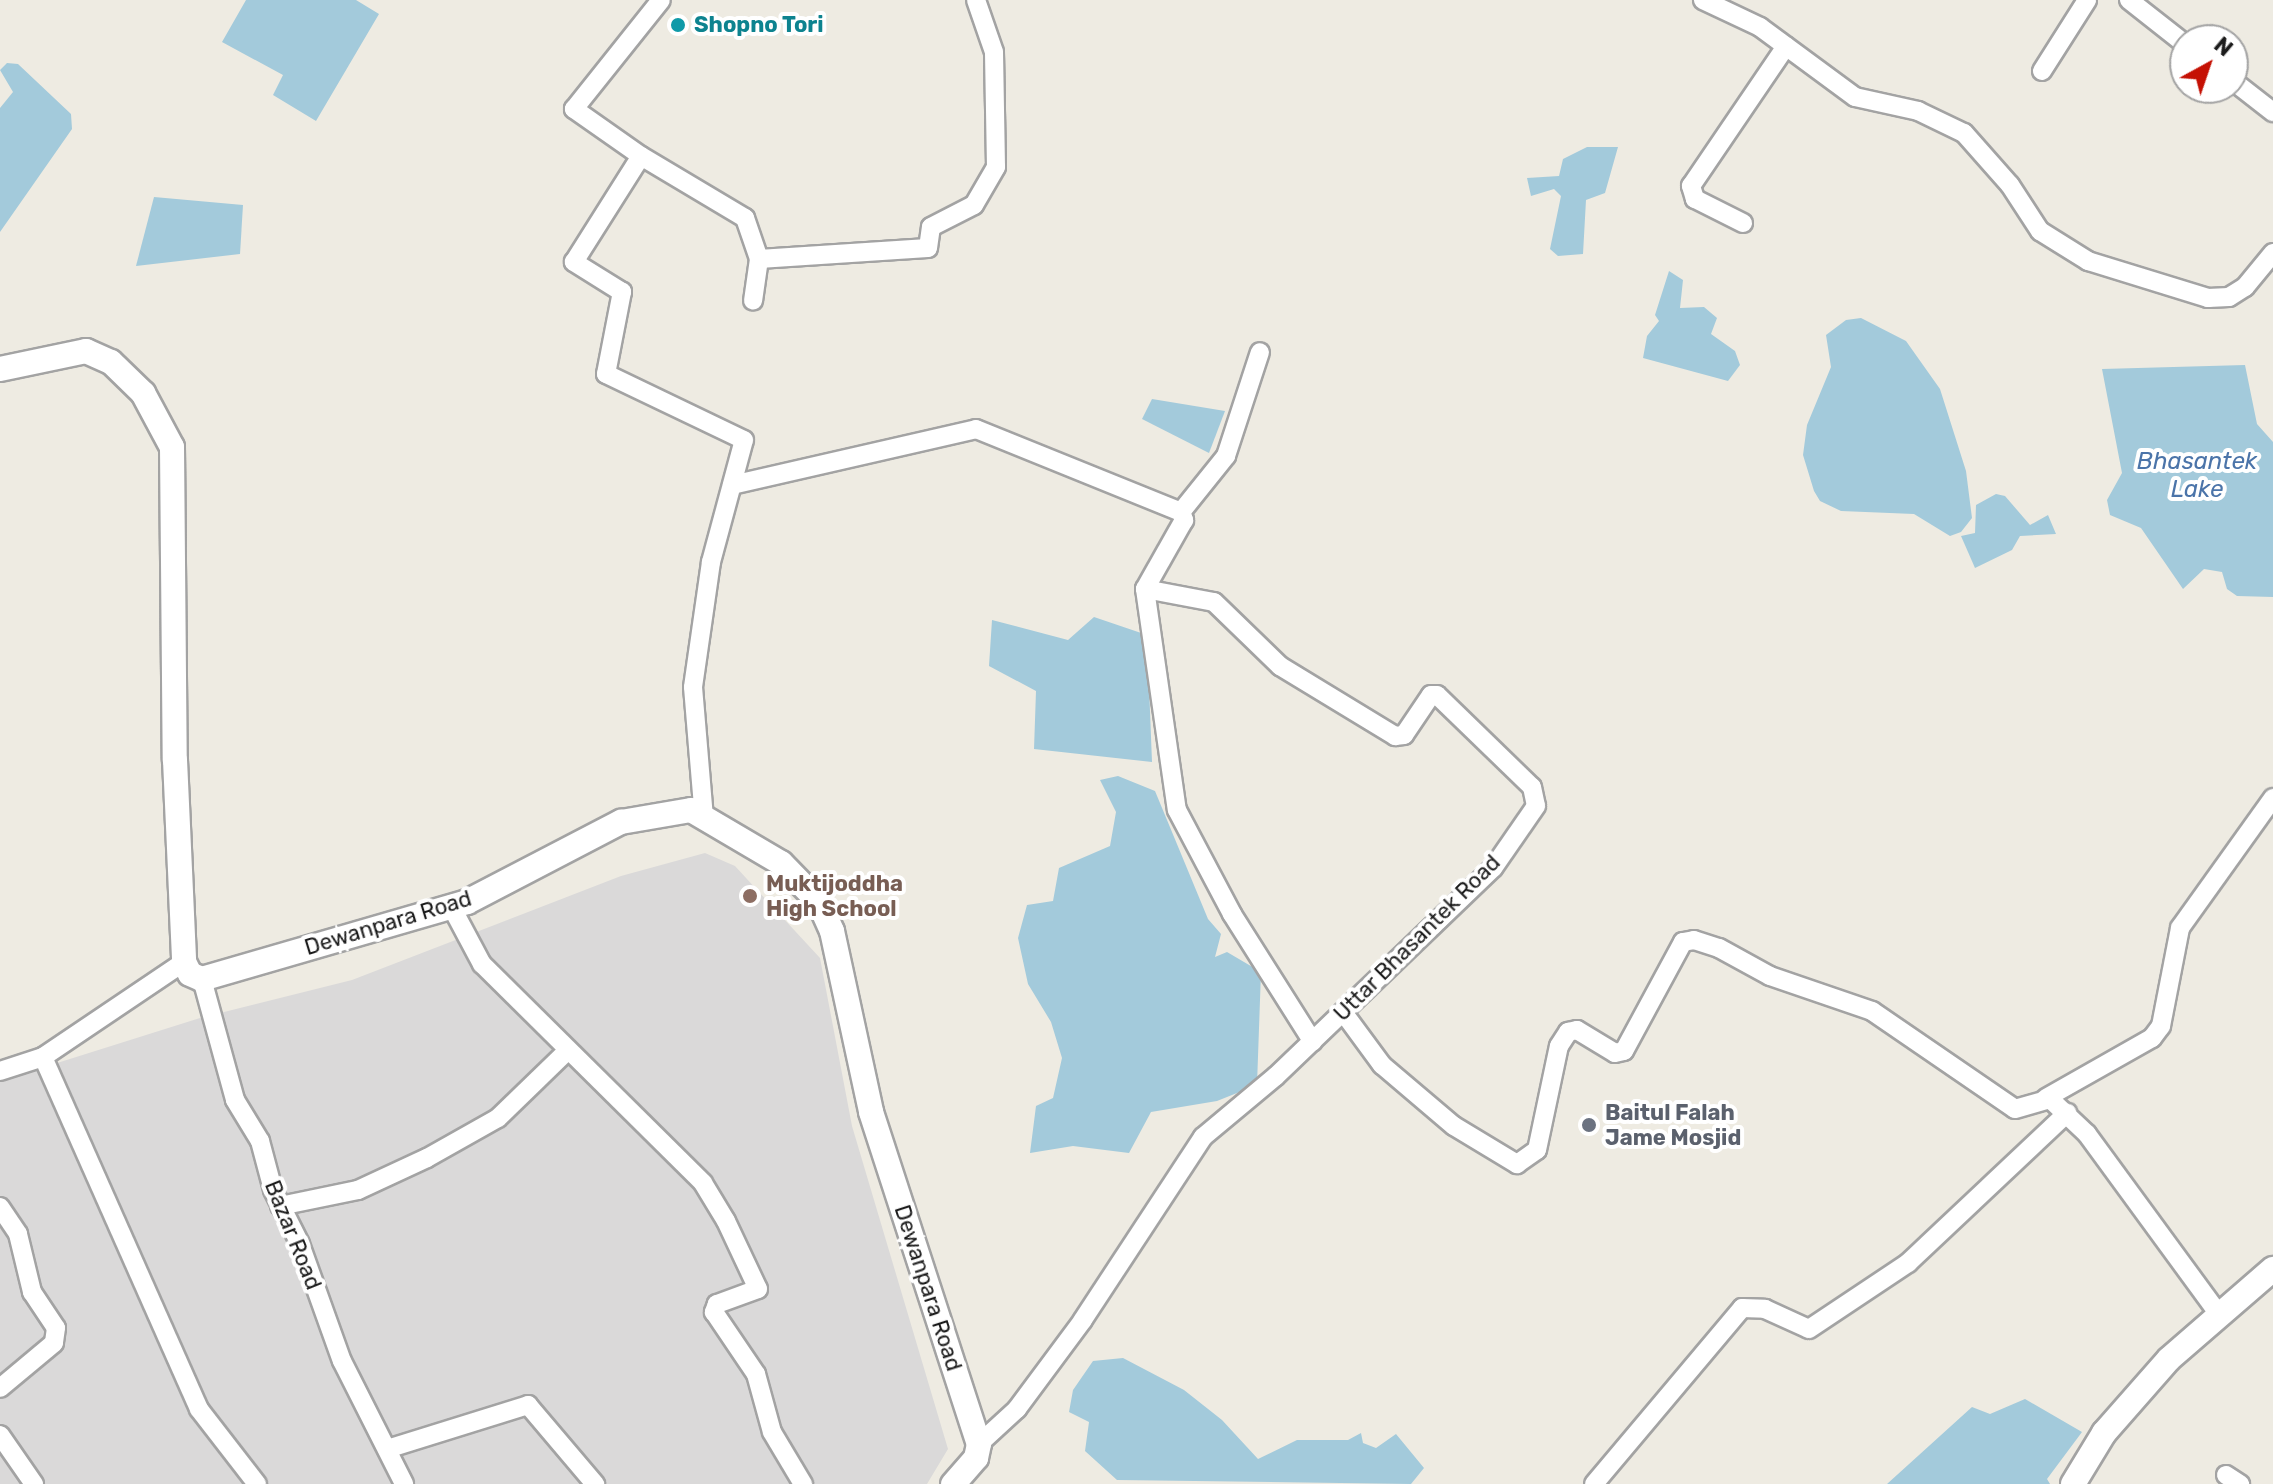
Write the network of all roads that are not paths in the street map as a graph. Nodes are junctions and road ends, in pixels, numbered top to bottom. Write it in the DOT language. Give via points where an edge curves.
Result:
graph roads {
  1 [pos="661,0"];
  2 [pos="976,0"];
  3 [pos="1703,0"];
  4 [pos="2087,0"];
  5 [pos="2129,0"];
  6 [pos="2169,31"];
  7 [pos="1786,46"];
  8 [pos="2042,71"];
  9 [pos="2249,93"];
  10 [pos="2273,112"];
  11 [pos="641,156"];
  12 [pos="1743,223"];
  13 [pos="2273,253"];
  14 [pos="759,259"];
  15 [pos="753,301"];
  16 [pos="1260,352"];
  17 [pos="0,369"];
  18 [pos="732,485"];
  19 [pos="1181,512"];
  20 [pos="1145,589"];
  21 [pos="2273,798"];
  22 [pos="704,818"];
  23 [pos="451,906"];
  24 [pos="184,962"];
  25 [pos="202,979"];
  26 [pos="1343,1012"];
  27 [pos="1313,1042"];
  28 [pos="566,1052"];
  29 [pos="43,1057"];
  30 [pos="0,1071"];
  31 [pos="2046,1098"];
  32 [pos="2067,1113"];
  33 [pos="280,1206"];
  34 [pos="0,1207"];
  35 [pos="2273,1269"];
  36 [pos="2220,1316"];
  37 [pos="0,1388"];
  38 [pos="0,1435"];
  39 [pos="979,1444"];
  40 [pos="387,1449"];
  41 [pos="34,1484"];
  42 [pos="257,1484"];
  43 [pos="404,1484"];
  44 [pos="595,1484"];
  45 [pos="803,1484"];
  46 [pos="953,1484"];
  47 [pos="1594,1484"];
  48 [pos="2073,1484"];
  1 -- 11 [label="street" via="574,109"];
  2 -- 14 [label="street" via="994,52 996,167 974,205 931,227 928,248"];
  3 -- 7 [label="street" via="1760,27"];
  4 -- 8 [label="street"];
  5 -- 6 [label="street"];
  7 -- 12 [label="street" via="1691,186 1695,199"];
  7 -- 13 [label="street" via="1855,97 1918,111 1964,133 2010,185 2040,231 2088,261 2208,298 2229,297 2245,287"];
  9 -- 10 [label="street"];
  11 -- 14 [label="street" via="745,218"];
  11 -- 18 [label="street" via="574,262 622,292 606,374 744,440"];
  14 -- 15 [label="street"];
  16 -- 19 [label="street" via="1226,456"];
  17 -- 24 [label="street" via="86,351 111,362 143,393 172,447 175,760"];
  18 -- 19 [label="street" via="976,429"];
  18 -- 22 [label="street" via="711,562 693,687"];
  19 -- 20 [label="street" via="1184,520"];
  20 -- 26 [label="street, Uttar Bhasantek Road" via="1214,602 1280,666 1395,736 1404,735 1431,695 1437,695 1532,787 1536,806 1493,868"];
  20 -- 27 [label="street" via="1177,810 1232,914"];
  21 -- 31 [label="street" via="2180,928 2161,1026 2152,1038"];
  22 -- 23 [label="street, Dewanpara Road" via="691,810 621,822"];
  22 -- 39 [label="street, Dewanpara Road" via="781,863 819,902 832,931 871,1112"];
  23 -- 25 [label="street, Dewanpara Road"];
  23 -- 28 [label="street" via="482,964"];
  24 -- 25 [label="street" via="190,974"];
  24 -- 29 [label="street"];
  25 -- 33 [label="street, Bazar Road" via="235,1100 260,1141"];
  26 -- 27 [label="street, Uttar Bhasantek Road"];
  26 -- 31 [label="street" via="1392,1074 1473,1140 1517,1164 1537,1150 1559,1046 1568,1032 1577,1030 1615,1053 1631,1046 1674,956 1683,942 1694,940 1770,976 1872,1011 2015,1109"];
  27 -- 39 [label="street, Uttar Bhasantek Road" via="1203,1137 1083,1320 1017,1409"];
  28 -- 33 [label="street" via="498,1118 427,1158 358,1190"];
  28 -- 45 [label="street" via="703,1183 726,1221 758,1289 717,1304 714,1312 756,1374 772,1432"];
  29 -- 30 [label="street"];
  29 -- 42 [label="street" via="199,1409"];
  31 -- 32 [label="street"];
  32 -- 36 [label="street" via="2174,1247"];
  32 -- 47 [label="street" via="1908,1263 1809,1329 1765,1309 1742,1308"];
  33 -- 40 [label="street, Bazar Road" via="300,1244 342,1361"];
  34 -- 37 [label="street" via="18,1234 32,1292 56,1328 54,1343"];
  35 -- 36 [label="street"];
  36 -- 48 [label="street" via="2131,1400"];
  38 -- 41 [label="street"];
  39 -- 46 [label="street" via="976,1458"];
  40 -- 43 [label="street, Bazar Road"];
  40 -- 44 [label="street" via="528,1405"];
}
